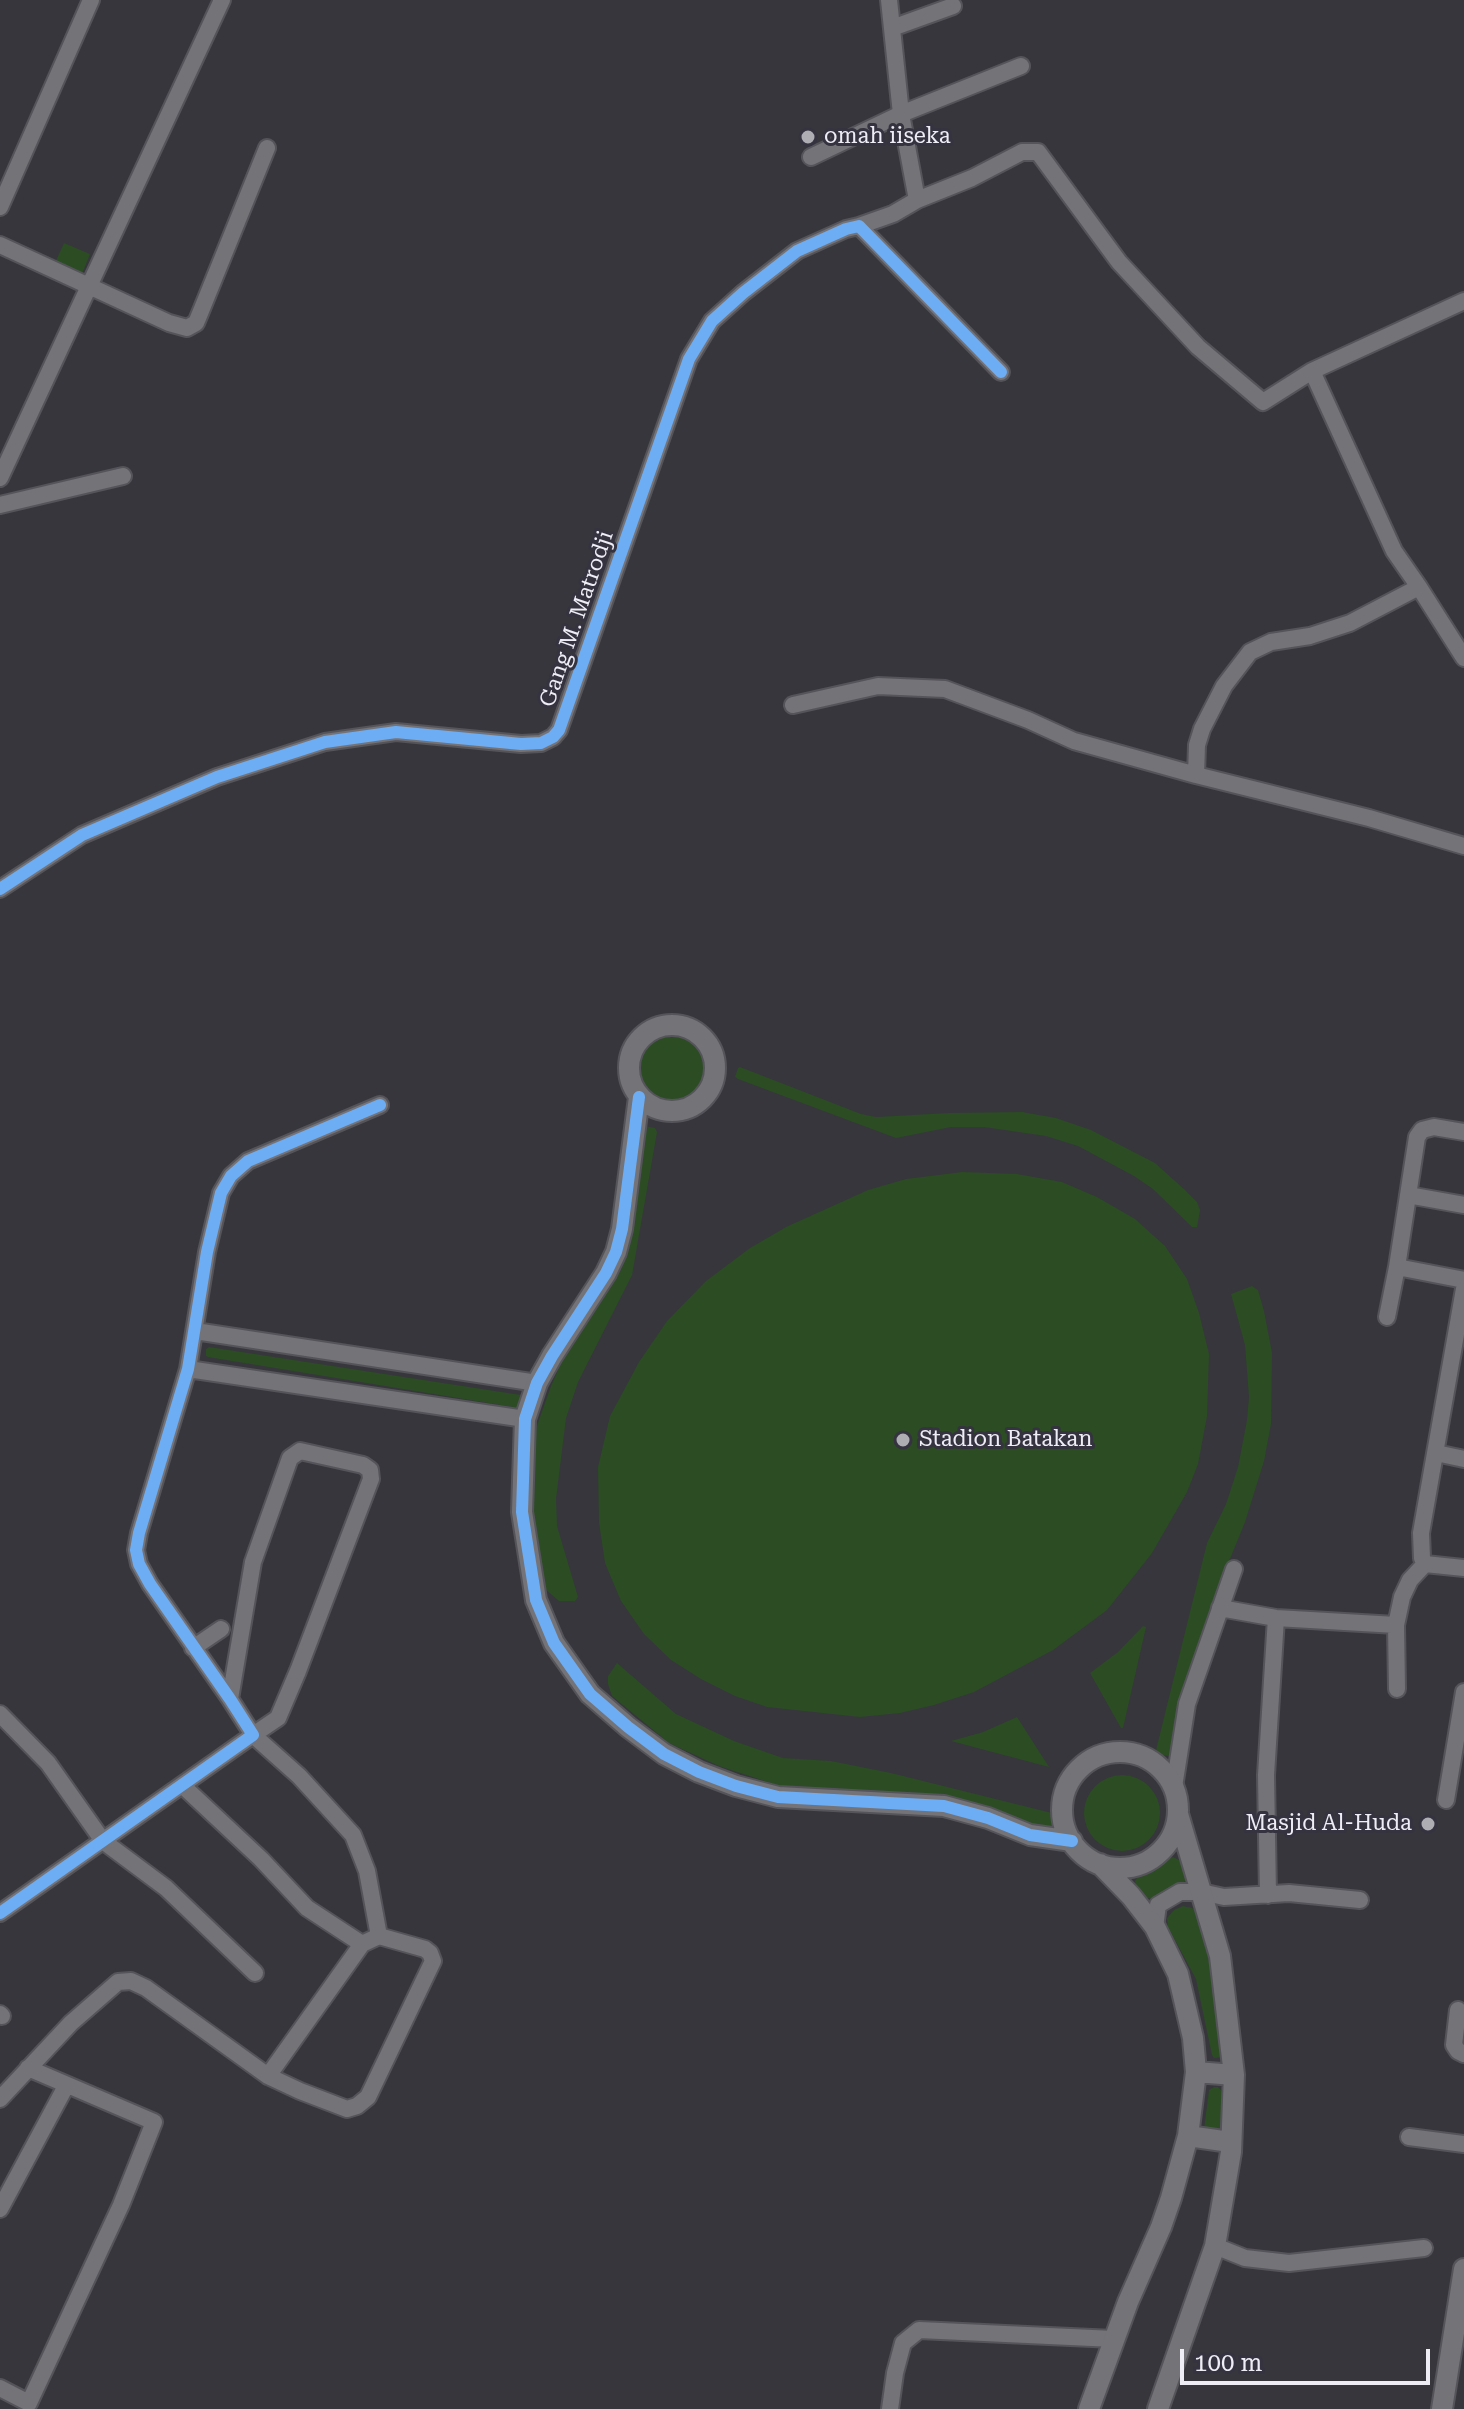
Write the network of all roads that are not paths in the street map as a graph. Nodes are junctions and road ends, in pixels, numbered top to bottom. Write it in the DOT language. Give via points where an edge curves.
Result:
graph roads {
  1 [pos="91,0"];
  2 [pos="222,0"];
  3 [pos="889,0"];
  4 [pos="953,6"];
  5 [pos="892,28"];
  6 [pos="1021,66"];
  7 [pos="901,114"];
  8 [pos="267,148"];
  9 [pos="811,157"];
  10 [pos="917,200"];
  11 [pos="0,207"];
  12 [pos="859,226"];
  13 [pos="0,245"];
  14 [pos="91,287"];
  15 [pos="1464,301"];
  16 [pos="1312,371"];
  17 [pos="1001,372"];
  18 [pos="123,476"];
  19 [pos="0,478"];
  20 [pos="0,505"];
  21 [pos="1419,587"];
  22 [pos="1464,658"];
  23 [pos="793,705"];
  24 [pos="1196,775"];
  25 [pos="1464,846"];
  26 [pos="0,889"];
  27 [pos="639,1097"];
  28 [pos="380,1105"];
  29 [pos="1464,1132"];
  30 [pos="1408,1195"];
  31 [pos="1464,1205"];
  32 [pos="1397,1267"];
  33 [pos="1464,1280"];
  34 [pos="1464,1289"];
  35 [pos="1387,1317"];
  36 [pos="195,1331"];
  37 [pos="188,1369"];
  38 [pos="537,1383"];
  39 [pos="525,1419"];
  40 [pos="1436,1453"];
  41 [pos="1464,1459"];
  42 [pos="1425,1564"];
  43 [pos="1464,1568"];
  44 [pos="1234,1569"];
  45 [pos="1220,1608"];
  46 [pos="1276,1618"];
  47 [pos="1396,1625"];
  48 [pos="221,1629"];
  49 [pos="193,1648"];
  50 [pos="1397,1689"];
  51 [pos="1464,1692"];
  52 [pos="230,1699"];
  53 [pos="0,1714"];
  54 [pos="253,1735"];
  55 [pos="183,1786"];
  56 [pos="1174,1787"];
  57 [pos="1446,1800"];
  58 [pos="1178,1814"];
  59 [pos="103,1841"];
  60 [pos="1072,1841"];
  61 [pos="1100,1864"];
  62 [pos="1201,1892"];
  63 [pos="1268,1895"];
  64 [pos="1360,1900"];
  65 [pos="0,1913"];
  66 [pos="1155,1927"];
  67 [pos="379,1936"];
  68 [pos="362,1944"];
  69 [pos="255,1973"];
  70 [pos="1458,2010"];
  71 [pos="1464,2054"];
  72 [pos="28,2068"];
  73 [pos="1196,2072"];
  74 [pos="1234,2075"];
  75 [pos="268,2076"];
  76 [pos="66,2086"];
  77 [pos="0,2099"];
  78 [pos="1188,2136"];
  79 [pos="1409,2137"];
  80 [pos="1230,2142"];
  81 [pos="1464,2144"];
  82 [pos="0,2209"];
  83 [pos="1215,2246"];
  84 [pos="1424,2248"];
  85 [pos="1464,2269"];
  86 [pos="1114,2339"];
  87 [pos="0,2388"];
  88 [pos="890,2409"];
  89 [pos="1089,2409"];
  90 [pos="1158,2409"];
  91 [pos="1442,2409"];
  1 -- 11 [label="street"];
  2 -- 14 [label="street"];
  3 -- 5 [label="street"];
  4 -- 5 [label="street"];
  5 -- 7 [label="street"];
  6 -- 7 [label="street"];
  7 -- 9 [label="street"];
  7 -- 10 [label="street"];
  8 -- 14 [label="street" via="196,323 187,328 169,323"];
  10 -- 12 [label="street"];
  10 -- 16 [label="street" via="1022,152 1038,152 1119,262 1198,347 1263,402"];
  12 -- 17 [label="street"];
  12 -- 26 [label="street, Gang M. Matrodji" via="797,251 712,321 698,341 553,737 521,744 396,732 325,742 217,777 82,835"];
  13 -- 14 [label="street"];
  14 -- 19 [label="street"];
  15 -- 16 [label="street"];
  16 -- 21 [label="street" via="1394,551"];
  18 -- 20 [label="street"];
  21 -- 22 [label="street"];
  21 -- 24 [label="street" via="1350,623 1250,652 1224,686 1202,729"];
  23 -- 24 [label="street" via="878,686 945,689 1074,741"];
  24 -- 25 [label="street"];
  27 -- 27 [label="street" via="631,1084 629,1060 647,1032 673,1025 705,1041 714,1075 702,1099 691,1107 665,1111"];
  27 -- 38 [label="street" via="616,1252"];
  28 -- 36 [label="street" via="248,1161 231,1176 221,1193 207,1252"];
  29 -- 30 [label="street" via="1422,1130"];
  30 -- 31 [label="street"];
  30 -- 32 [label="street"];
  32 -- 33 [label="street"];
  32 -- 35 [label="street"];
  34 -- 40 [label="street"];
  36 -- 37 [label="street"];
  36 -- 38 [label="street"];
  37 -- 39 [label="street"];
  37 -- 49 [label="street" via="136,1550 150,1584"];
  38 -- 39 [label="street"];
  39 -- 60 [label="street" via="522,1512 536,1600 554,1643 590,1694 628,1727 664,1754 750,1790 778,1797 944,1806 1030,1835"];
  40 -- 41 [label="street"];
  40 -- 42 [label="street" via="1421,1533"];
  42 -- 43 [label="street"];
  42 -- 47 [label="street" via="1406,1588"];
  44 -- 45 [label="street"];
  45 -- 46 [label="street"];
  45 -- 56 [label="street" via="1187,1704"];
  46 -- 47 [label="street"];
  46 -- 63 [label="street" via="1267,1745"];
  47 -- 50 [label="street"];
  48 -- 49 [label="street"];
  49 -- 52 [label="street"];
  51 -- 57 [label="street"];
  52 -- 54 [label="street"];
  52 -- 54 [label="street" via="253,1562 290,1458 300,1451 363,1465 371,1479 298,1671 278,1718"];
  53 -- 59 [label="street" via="48,1763"];
  54 -- 55 [label="street"];
  54 -- 67 [label="street" via="353,1835 367,1871"];
  55 -- 59 [label="street"];
  55 -- 68 [label="street" via="307,1908"];
  56 -- 58 [label="street"];
  56 -- 60 [label="street" via="1150,1760 1125,1752 1100,1755 1073,1776 1065,1791 1064,1825"];
  58 -- 61 [label="street" via="1173,1835 1160,1853 1141,1864"];
  58 -- 62 [label="street"];
  59 -- 65 [label="street"];
  59 -- 69 [label="street" via="166,1888"];
  60 -- 61 [label="street"];
  61 -- 66 [label="street"];
  62 -- 63 [label="street"];
  62 -- 66 [label="street" via="1180,1892 1158,1905"];
  62 -- 74 [label="street" via="1220,1956"];
  63 -- 64 [label="street"];
  66 -- 73 [label="street" via="1178,1974"];
  67 -- 68 [label="street"];
  67 -- 75 [label="street" via="425,1949 433,1961 368,2097 347,2109"];
  68 -- 75 [label="street"];
  70 -- 71 [label="street" via="1454,2045"];
  72 -- 75 [label="street" via="118,1982 131,1981"];
  72 -- 76 [label="street"];
  72 -- 77 [label="street"];
  73 -- 74 [label="street"];
  73 -- 78 [label="street"];
  74 -- 80 [label="street"];
  76 -- 82 [label="street"];
  76 -- 87 [label="street" via="154,2122 29,2403"];
  78 -- 80 [label="street"];
  78 -- 86 [label="street" via="1161,2227"];
  79 -- 81 [label="street"];
  80 -- 83 [label="street"];
  83 -- 84 [label="street" via="1245,2258 1289,2263"];
  83 -- 90 [label="street"];
  85 -- 91 [label="street"];
  86 -- 88 [label="street" via="919,2330 903,2343"];
  86 -- 89 [label="street"];
}
